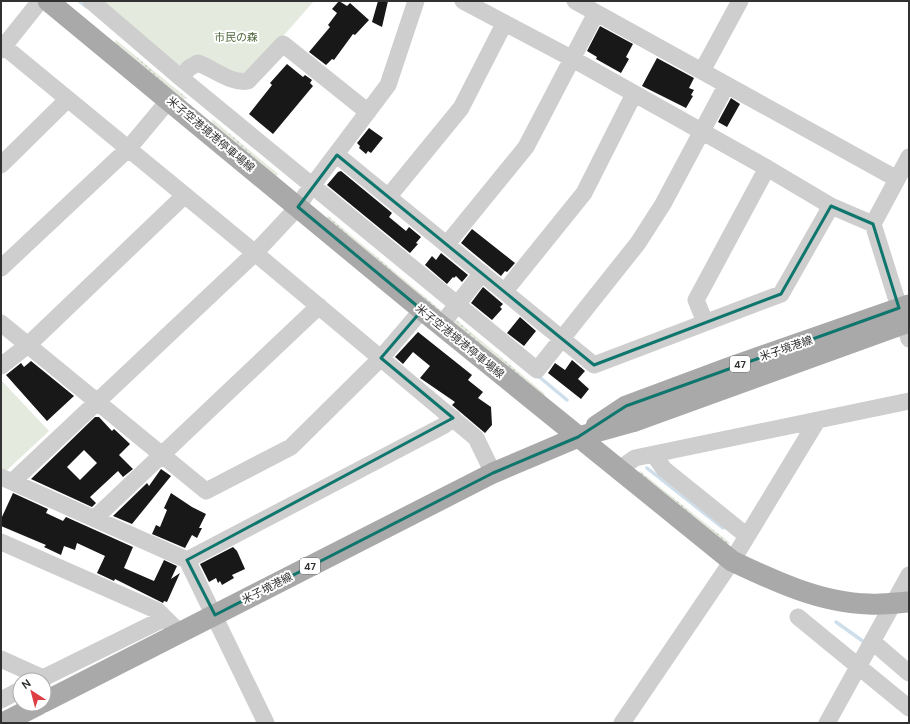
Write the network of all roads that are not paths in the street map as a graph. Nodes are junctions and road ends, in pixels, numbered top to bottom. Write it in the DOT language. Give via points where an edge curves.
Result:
graph roads {
  1 [pos="40,1"];
  2 [pos="48,1"];
  3 [pos="91,1"];
  4 [pos="416,1"];
  5 [pos="463,1"];
  6 [pos="575,1"];
  7 [pos="740,1"];
  8 [pos="596,12"];
  9 [pos="504,24"];
  10 [pos="2,47"];
  11 [pos="571,58"];
  12 [pos="702,71"];
  13 [pos="181,78"];
  14 [pos="726,86"];
  15 [pos="634,94"];
  16 [pos="68,99"];
  17 [pos="169,100"];
  18 [pos="368,112"];
  19 [pos="702,132"];
  20 [pos="128,148"];
  21 [pos="337,154"];
  22 [pos="909,157"];
  23 [pos="1,164"];
  24 [pos="767,168"];
  25 [pos="897,179"];
  26 [pos="313,185"];
  27 [pos="185,195"];
  28 [pos="389,196"];
  29 [pos="831,206"];
  30 [pos="298,207"];
  31 [pos="873,224"];
  32 [pos="447,244"];
  33 [pos="255,253"];
  34 [pos="1,268"];
  35 [pos="482,273"];
  36 [pos="505,290"];
  37 [pos="457,305"];
  38 [pos="319,306"];
  39 [pos="422,310"];
  40 [pos="906,319"];
  41 [pos="705,322"];
  42 [pos="1,323"];
  43 [pos="441,325"];
  44 [pos="562,338"];
  45 [pos="28,345"];
  46 [pos="381,358"];
  47 [pos="1,366"];
  48 [pos="909,401"];
  49 [pos="98,402"];
  50 [pos="453,418"];
  51 [pos="817,421"];
  52 [pos="578,437"];
  53 [pos="163,454"];
  54 [pos="654,455"];
  55 [pos="619,469"];
  56 [pos="493,473"];
  57 [pos="6,479"];
  58 [pos="95,518"];
  59 [pos="747,536"];
  60 [pos="1,542"];
  61 [pos="187,560"];
  62 [pos="732,561"];
  63 [pos="909,575"];
  64 [pos="901,603"];
  65 [pos="215,615"];
  66 [pos="798,617"];
  67 [pos="172,625"];
  68 [pos="873,642"];
  69 [pos="1,659"];
  70 [pos="858,667"];
  71 [pos="27,672"];
  72 [pos="909,672"];
  73 [pos="52,674"];
  74 [pos="12,694"];
  75 [pos="52,697"];
  76 [pos="1,700"];
  77 [pos="909,708"];
  78 [pos="24,712"];
  79 [pos="3,723"];
  80 [pos="266,723"];
  81 [pos="622,723"];
  82 [pos="827,723"];
  1 -- 10 [label="street"];
  2 -- 17 [label="main road, 米子空港境港停車場線"];
  3 -- 13 [label="street"];
  4 -- 18 [label="street" via="388,85"];
  5 -- 9 [label="street"];
  6 -- 8 [label="street"];
  7 -- 12 [label="street"];
  8 -- 11 [label="street"];
  8 -- 12 [label="street"];
  9 -- 11 [label="street"];
  9 -- 28 [label="street" via="461,108"];
  10 -- 16 [label="street"];
  11 -- 15 [label="street"];
  11 -- 32 [label="street" via="526,147"];
  12 -- 14 [label="street"];
  13 -- 18 [label="street" via="189,68 198,63 229,78 248,81 281,45 285,44"];
  13 -- 26 [label="street"];
  14 -- 19 [label="street"];
  14 -- 25 [label="street"];
  15 -- 19 [label="street"];
  15 -- 36 [label="street" via="584,193"];
  16 -- 20 [label="street"];
  16 -- 23 [label="street"];
  17 -- 20 [label="street"];
  17 -- 30 [label="main road, 米子空港境港停車場線"];
  18 -- 21 [label="street"];
  19 -- 24 [label="street"];
  19 -- 44 [label="street" via="663,204 638,243"];
  20 -- 27 [label="street"];
  20 -- 34 [label="street"];
  21 -- 26 [label="street"];
  21 -- 28 [label="street"];
  22 -- 25 [label="street"];
  24 -- 29 [label="street"];
  24 -- 41 [label="street" via="696,300"];
  25 -- 31 [label="street"];
  26 -- 30 [label="street"];
  26 -- 37 [label="street"];
  27 -- 33 [label="street"];
  27 -- 45 [label="street"];
  28 -- 32 [label="street"];
  29 -- 31 [label="street"];
  29 -- 41 [label="street" via="781,294"];
  30 -- 33 [label="street"];
  30 -- 39 [label="main road, 米子空港境港停車場線"];
  31 -- 40 [label="street"];
  32 -- 35 [label="street"];
  33 -- 38 [label="street"];
  33 -- 49 [label="street" via="173,328"];
  35 -- 36 [label="street"];
  35 -- 37 [label="street"];
  36 -- 44 [label="street"];
  37 -- 43 [label="street"];
  37 -- 44 [label="street" via="537,370"];
  38 -- 46 [label="street"];
  38 -- 53 [label="street"];
  39 -- 43 [label="main road, 米子空港境港停車場線"];
  39 -- 46 [label="street"];
  40 -- 52 [label="main road, 米子境港線 / 47" via="632,422"];
  41 -- 44 [label="street" via="594,365"];
  42 -- 45 [label="street"];
  43 -- 52 [label="main road, 米子空港境港停車場線"];
  45 -- 47 [label="street"];
  45 -- 49 [label="street"];
  46 -- 50 [label="street"];
  46 -- 53 [label="street" via="291,447 216,487 206,491"];
  48 -- 51 [label="street"];
  49 -- 53 [label="street"];
  49 -- 57 [label="street"];
  50 -- 56 [label="street" via="476,438"];
  50 -- 61 [label="street" via="443,426"];
  51 -- 54 [label="street"];
  51 -- 59 [label="street"];
  52 -- 55 [label="main road, 米子空港境港停車場線"];
  52 -- 56 [label="main road, 米子境港線 / 47"];
  53 -- 58 [label="street"];
  54 -- 55 [label="street" via="635,458"];
  54 -- 59 [label="street" via="664,469"];
  55 -- 62 [label="main road, 米子空港境港停車場線"];
  56 -- 65 [label="main road, 米子境港線 / 47"];
  57 -- 58 [label="street"];
  58 -- 61 [label="street"];
  59 -- 62 [label="street"];
  60 -- 67 [label="street" via="158,611"];
  61 -- 65 [label="street"];
  62 -- 64 [label="main road, 米子空港境港停車場線" via="782,584 832,599 868,604"];
  62 -- 81 [label="street"];
  63 -- 64 [label="street"];
  64 -- 68 [label="street"];
  65 -- 67 [label="main road, 米子境港線 / 47"];
  65 -- 80 [label="street"];
  66 -- 70 [label="street"];
  67 -- 73 [label="street"];
  67 -- 75 [label="main road, 米子境港線 / 47"];
  68 -- 70 [label="street"];
  68 -- 72 [label="street"];
  69 -- 71 [label="street"];
  70 -- 77 [label="street"];
  70 -- 82 [label="street"];
  74 -- 76 [label="street"];
  78 -- 79 [label="main road"];
}
